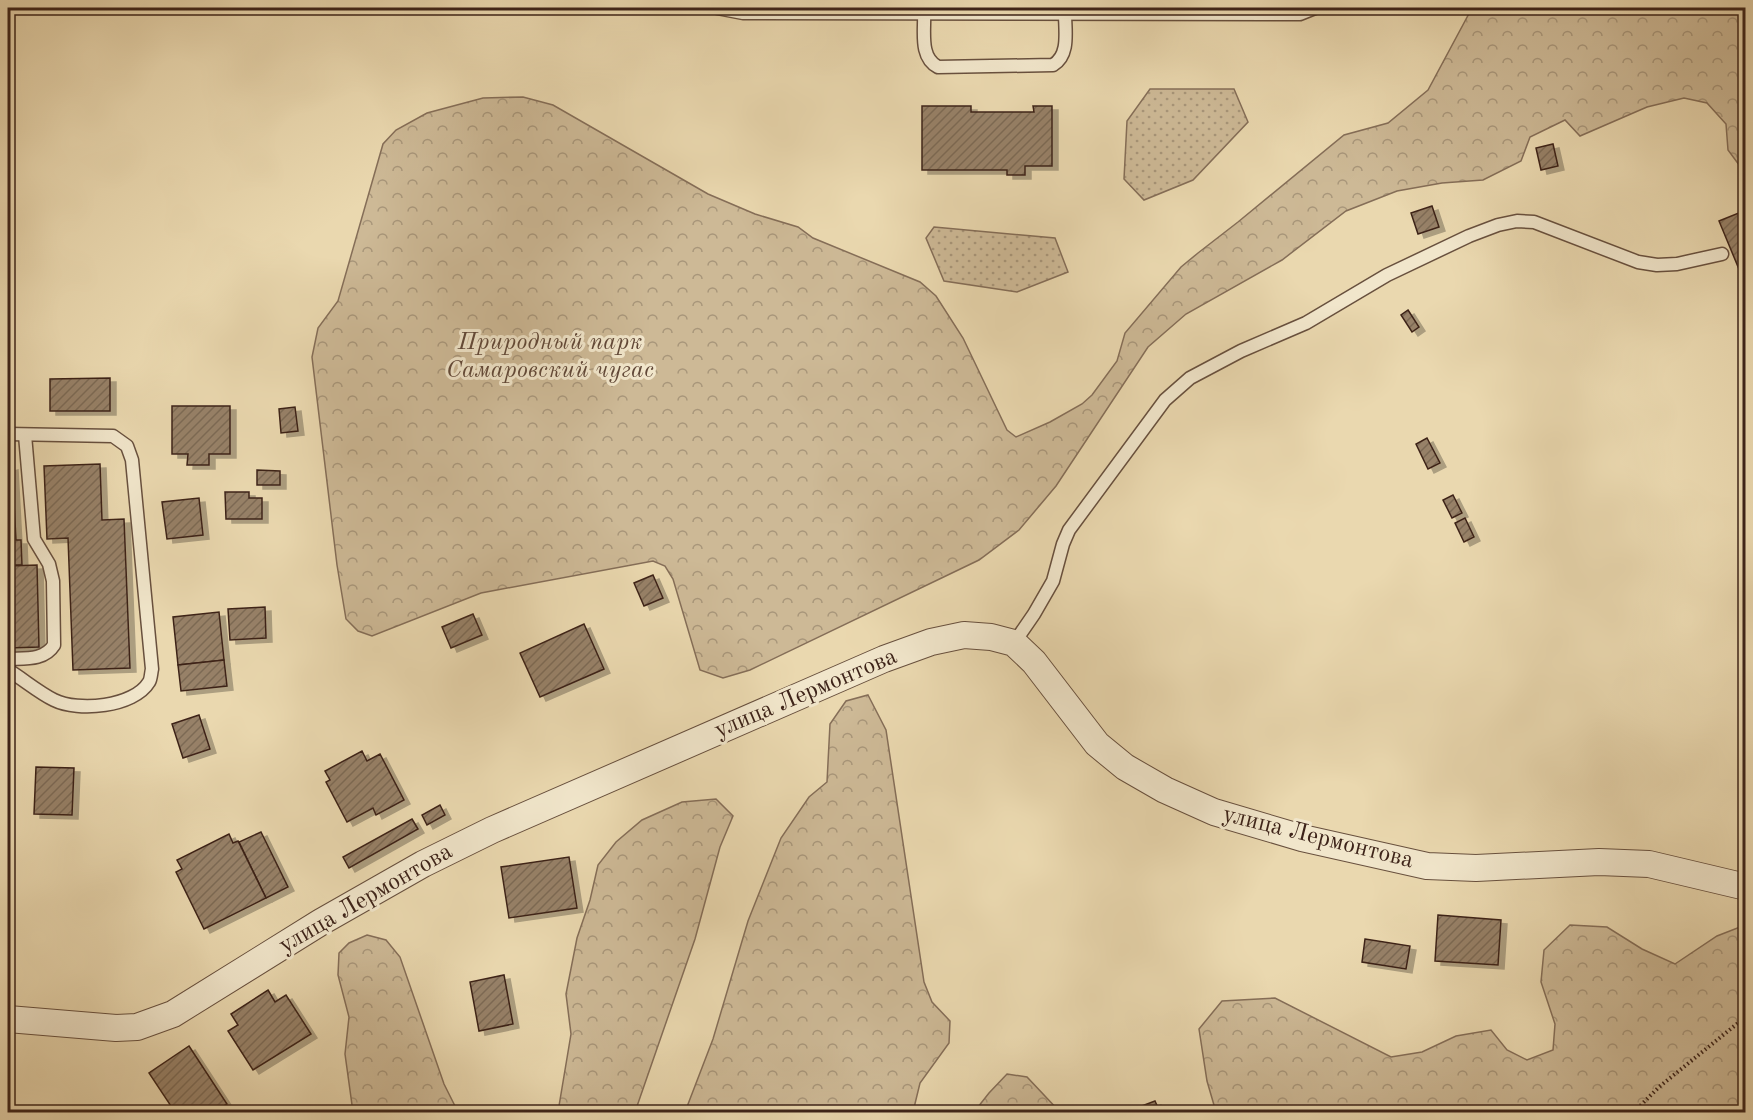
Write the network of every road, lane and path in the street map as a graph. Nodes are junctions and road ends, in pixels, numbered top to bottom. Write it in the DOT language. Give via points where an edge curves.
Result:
graph roads {
  1 [pos="717,8"];
  2 [pos="1315,8"];
  3 [pos="889,10"];
  4 [pos="924,13"];
  5 [pos="1065,14"];
  6 [pos="1722,254"];
  7 [pos="8,434"];
  8 [pos="25,435"];
  9 [pos="1014,643"];
  10 [pos="8,659"];
  11 [pos="8,670"];
  12 [pos="1746,887"];
  13 [pos="1746,1014"];
  14 [pos="8,1019"];
  15 [pos="1634,1113"];
  1 -- 3 [label="lane" via="744,13"];
  2 -- 5 [label="lane" via="1300,15"];
  3 -- 4 [label="lane"];
  4 -- 5 [label="lane"];
  4 -- 5 [label="lane" via="927,57 938,67 1053,65 1064,54"];
  6 -- 9 [label="lane" via="1657,265 1638,262 1534,222 1498,225 1405,266 1306,323 1190,378 1165,400 1070,530 1053,581"];
  7 -- 8 [label="lane"];
  8 -- 10 [label="lane" via="34,539 49,564 53,581 54,645 39,657"];
  8 -- 11 [label="lane" via="113,436 127,446 132,460 152,669 150,682 138,694 90,707 56,701"];
  9 -- 12 [label="street, улица Лермонтова" via="1034,662 1097,744 1125,767 1214,812 1302,838 1427,866 1649,864"];
  9 -- 14 [label="street, улица Лермонтова" via="964,635 931,642 492,830 370,893 187,1006 154,1022 116,1028"];
  13 -- 15 [label="path"];
}
